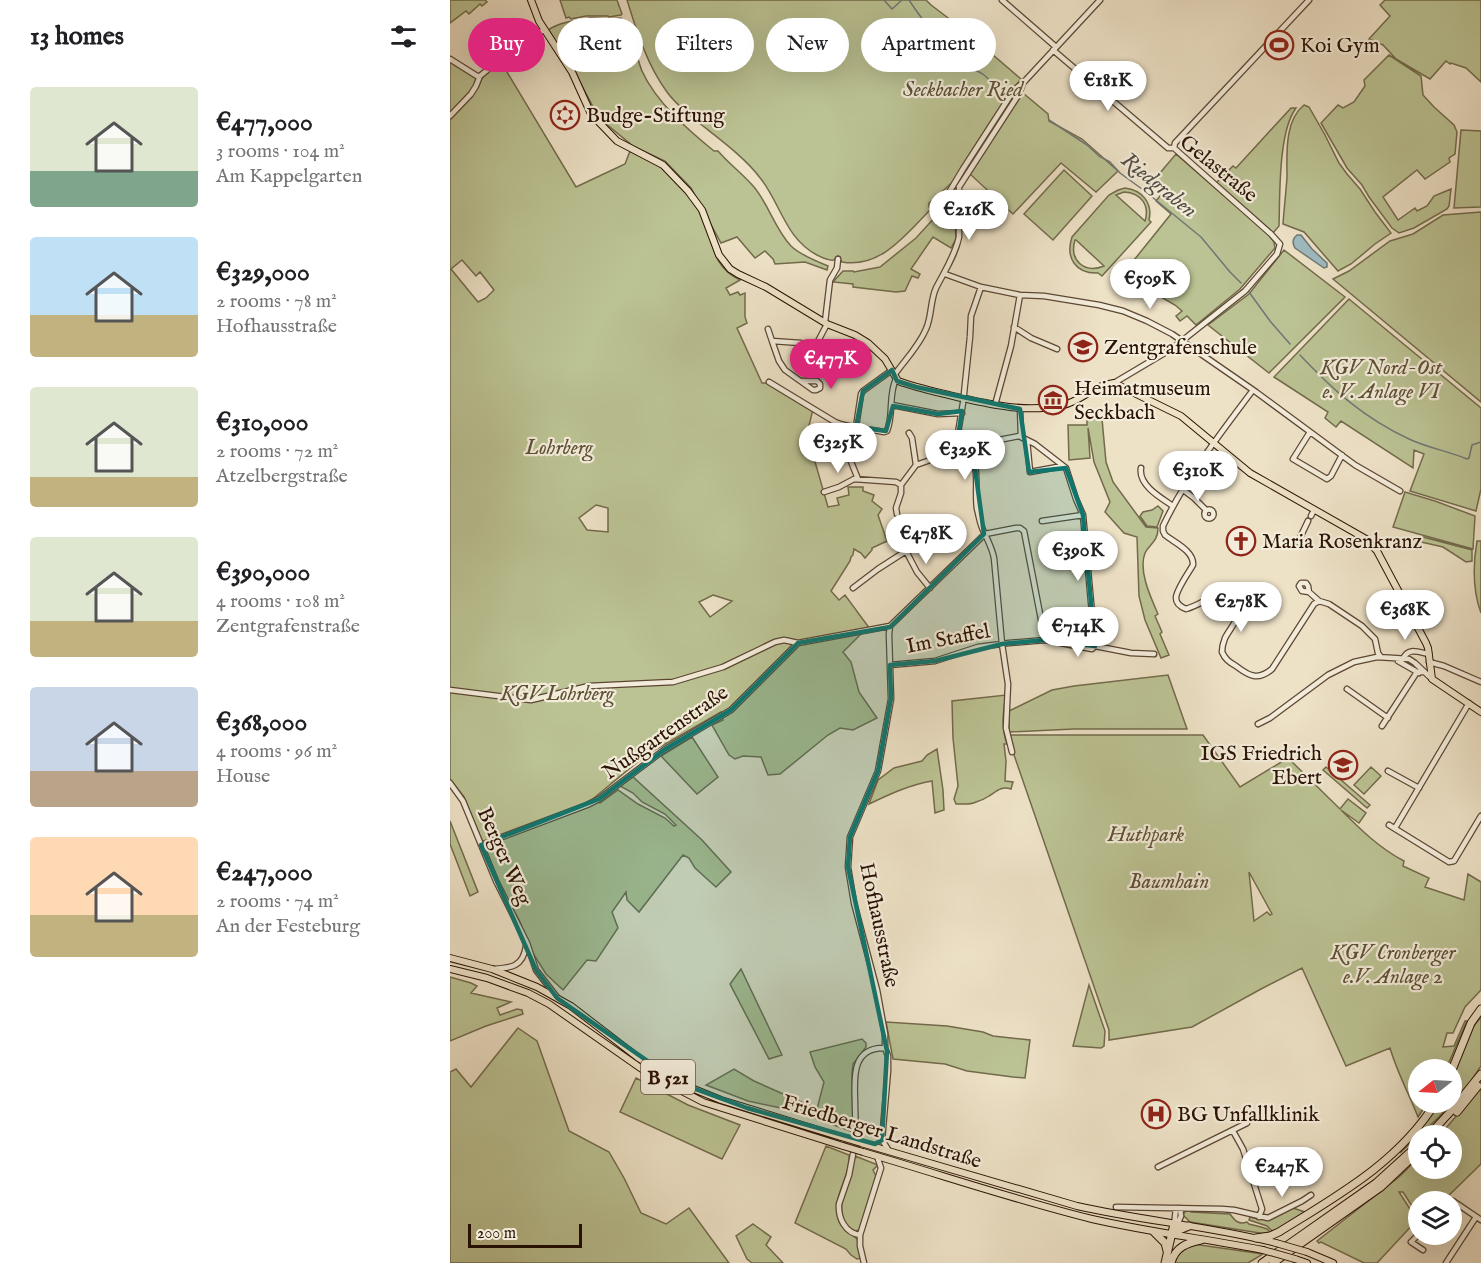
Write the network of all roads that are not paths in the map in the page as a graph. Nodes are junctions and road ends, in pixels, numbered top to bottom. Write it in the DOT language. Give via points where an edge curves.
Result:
graph roads {
  1 [pos="531,0"];
  2 [pos="1002,0"];
  3 [pos="1100,0"];
  4 [pos="1309,0"];
  5 [pos="537,18"];
  6 [pos="545,32"];
  7 [pos="1055,48"];
  8 [pos="450,58"];
  9 [pos="485,72"];
  10 [pos="480,76"];
  11 [pos="1023,83"];
  12 [pos="450,116"];
  13 [pos="1173,148"];
  14 [pos="972,154"];
  15 [pos="978,158"];
  16 [pos="957,183"];
  17 [pos="951,190"];
  18 [pos="958,192"];
  19 [pos="959,202"];
  20 [pos="838,259"];
  21 [pos="945,274"];
  22 [pos="981,287"];
  23 [pos="1020,295"];
  24 [pos="826,323"];
  25 [pos="1014,327"];
  26 [pos="768,329"];
  27 [pos="772,341"];
  28 [pos="1182,341"];
  29 [pos="815,347"];
  30 [pos="1057,349"];
  31 [pos="829,356"];
  32 [pos="894,375"];
  33 [pos="802,381"];
  34 [pos="769,382"];
  35 [pos="1114,383"];
  36 [pos="1253,390"];
  37 [pos="963,398"];
  38 [pos="892,405"];
  39 [pos="995,405"];
  40 [pos="1020,409"];
  41 [pos="962,413"];
  42 [pos="835,422"];
  43 [pos="845,426"];
  44 [pos="856,427"];
  45 [pos="1310,432"];
  46 [pos="909,434"];
  47 [pos="840,436"];
  48 [pos="1021,436"];
  49 [pos="1026,440"];
  50 [pos="1213,443"];
  51 [pos="958,446"];
  52 [pos="966,448"];
  53 [pos="1342,455"];
  54 [pos="1170,463"];
  55 [pos="916,465"];
  56 [pos="1063,466"];
  57 [pos="1141,468"];
  58 [pos="858,478"];
  59 [pos="1188,480"];
  60 [pos="901,485"];
  61 [pos="1182,489"];
  62 [pos="1400,491"];
  63 [pos="824,492"];
  64 [pos="1173,506"];
  65 [pos="1206,510"];
  66 [pos="897,514"];
  67 [pos="1083,515"];
  68 [pos="1042,521"];
  69 [pos="1308,521"];
  70 [pos="937,530"];
  71 [pos="985,534"];
  72 [pos="1305,546"];
  73 [pos="906,551"];
  74 [pos="853,588"];
  75 [pos="930,588"];
  76 [pos="1309,592"];
  77 [pos="1319,601"];
  78 [pos="890,627"];
  79 [pos="1045,640"];
  80 [pos="798,643"];
  81 [pos="1002,644"];
  82 [pos="1095,646"];
  83 [pos="1154,654"];
  84 [pos="1429,654"];
  85 [pos="1382,658"];
  86 [pos="1403,661"];
  87 [pos="890,665"];
  88 [pos="1428,667"];
  89 [pos="1417,672"];
  90 [pos="1434,681"];
  91 [pos="1481,682"];
  92 [pos="1347,689"];
  93 [pos="450,690"];
  94 [pos="1469,703"];
  95 [pos="1481,711"];
  96 [pos="1388,718"];
  97 [pos="1258,724"];
  98 [pos="1382,726"];
  99 [pos="1012,752"];
  100 [pos="1388,771"];
  101 [pos="450,783"];
  102 [pos="1419,788"];
  103 [pos="1481,816"];
  104 [pos="1389,825"];
  105 [pos="1395,828"];
  106 [pos="481,845"];
  107 [pos="527,943"];
  108 [pos="450,958"];
  109 [pos="450,969"];
  110 [pos="492,969"];
  111 [pos="557,998"];
  112 [pos="1481,1009"];
  113 [pos="885,1048"];
  114 [pos="1456,1059"];
  115 [pos="1481,1074"];
  116 [pos="1481,1082"];
  117 [pos="1428,1113"];
  118 [pos="1247,1123"];
  119 [pos="1438,1125"];
  120 [pos="1444,1125"];
  121 [pos="1233,1131"];
  122 [pos="855,1134"];
  123 [pos="882,1140"];
  124 [pos="865,1144"];
  125 [pos="889,1151"];
  126 [pos="853,1154"];
  127 [pos="1408,1154"];
  128 [pos="876,1156"];
  129 [pos="895,1161"];
  130 [pos="1408,1162"];
  131 [pos="1158,1167"];
  132 [pos="881,1168"];
  133 [pos="1311,1195"];
  134 [pos="1116,1207"];
  135 [pos="1178,1208"];
  136 [pos="1462,1208"];
  137 [pos="1181,1216"];
  138 [pos="1259,1217"];
  139 [pos="1479,1219"];
  140 [pos="1189,1226"];
  141 [pos="1173,1229"];
  142 [pos="1154,1232"];
  143 [pos="860,1235"];
  144 [pos="1256,1238"];
  145 [pos="1201,1240"];
  146 [pos="1416,1245"];
  147 [pos="1297,1247"];
  148 [pos="1423,1250"];
  149 [pos="1167,1253"];
  150 [pos="864,1263"];
  151 [pos="1165,1263"];
  152 [pos="1172,1263"];
  153 [pos="1262,1263"];
  154 [pos="1274,1263"];
  155 [pos="1280,1263"];
  156 [pos="1307,1263"];
  157 [pos="1333,1263"];
  158 [pos="1446,1263"];
  1 -- 5 [label="main road"];
  2 -- 7 [label="street, Gelastraße"];
  3 -- 7 [label="street"];
  4 -- 13 [label="street"];
  6 -- 24 [label="main road" via="597,121 622,144 663,165 695,200 719,255 730,269"];
  7 -- 11 [label="street"];
  7 -- 13 [label="street, Gelastraße" via="1168,148"];
  8 -- 10 [label="street"];
  9 -- 10 [label="street"];
  10 -- 12 [label="street" via="471,94"];
  11 -- 14 [label="street" via="1014,90"];
  11 -- 15 [label="street"];
  13 -- 28 [label="street, Gelastraße" via="1280,244 1277,254 1245,291"];
  14 -- 15 [label="street"];
  14 -- 16 [label="street"];
  15 -- 16 [label="street"];
  16 -- 17 [label="street"];
  16 -- 18 [label="street"];
  17 -- 18 [label="street"];
  17 -- 19 [label="street" via="948,201"];
  18 -- 19 [label="street"];
  19 -- 21 [label="street" via="957,244"];
  20 -- 24 [label="street" via="830,280"];
  21 -- 22 [label="street"];
  21 -- 32 [label="street" via="933,298 925,332"];
  22 -- 23 [label="street"];
  22 -- 37 [label="street" via="971,316"];
  23 -- 25 [label="street"];
  23 -- 28 [label="street" via="1061,298 1123,311"];
  24 -- 29 [label="street"];
  24 -- 32 [label="main road" via="868,343 881,354"];
  25 -- 30 [label="street"];
  25 -- 39 [label="street"];
  26 -- 27 [label="street"];
  27 -- 29 [label="street"];
  27 -- 33 [label="street" via="783,368"];
  28 -- 35 [label="street"];
  28 -- 36 [label="street"];
  29 -- 31 [label="street"];
  32 -- 37 [label="main road" via="898,381 916,387"];
  32 -- 38 [label="street"];
  32 -- 44 [label="street" via="861,394"];
  34 -- 42 [label="street"];
  35 -- 40 [label="main road" via="1095,388 1064,405"];
  35 -- 50 [label="main road" via="1181,416"];
  36 -- 45 [label="street"];
  36 -- 50 [label="street"];
  37 -- 39 [label="main road"];
  37 -- 41 [label="street"];
  38 -- 41 [label="street" via="938,414"];
  38 -- 44 [label="street" via="886,431"];
  39 -- 40 [label="main road"];
  40 -- 48 [label="street"];
  41 -- 51 [label="street"];
  42 -- 43 [label="street"];
  42 -- 47 [label="street"];
  43 -- 44 [label="street"];
  43 -- 47 [label="street"];
  45 -- 53 [label="street"];
  45 -- 53 [label="street" via="1293,459 1327,479"];
  46 -- 55 [label="street"];
  47 -- 58 [label="street"];
  48 -- 49 [label="street"];
  48 -- 52 [label="street"];
  49 -- 56 [label="street"];
  49 -- 56 [label="street" via="1030,472"];
  50 -- 59 [label="street"];
  50 -- 84 [label="main road" via="1250,473 1313,513 1366,539 1374,547"];
  51 -- 52 [label="street"];
  51 -- 55 [label="street"];
  52 -- 71 [label="street" via="975,464 976,499"];
  53 -- 62 [label="street"];
  54 -- 59 [label="street" via="1178,475"];
  55 -- 60 [label="street"];
  56 -- 67 [label="street"];
  57 -- 64 [label="street" via="1147,486"];
  58 -- 60 [label="street"];
  58 -- 63 [label="street"];
  59 -- 61 [label="street"];
  60 -- 66 [label="street"];
  61 -- 64 [label="street"];
  61 -- 65 [label="street"];
  64 -- 77 [label="street" via="1163,534 1193,560 1177,602 1186,609 1224,593 1238,595 1242,601 1240,611 1221,649 1226,659 1245,673 1258,676 1270,671"];
  67 -- 68 [label="street"];
  67 -- 82 [label="street"];
  69 -- 72 [label="street" via="1298,542"];
  70 -- 73 [label="street" via="915,540"];
  71 -- 75 [label="street"];
  71 -- 79 [label="street" via="1016,528 1023,531"];
  71 -- 81 [label="street" via="994,558"];
  73 -- 74 [label="street"];
  73 -- 75 [label="street"];
  75 -- 78 [label="street"];
  76 -- 77 [label="street"];
  77 -- 85 [label="street" via="1367,630"];
  78 -- 80 [label="street"];
  78 -- 87 [label="street, Hofhausstraße"];
  79 -- 81 [label="street, Im Staffel"];
  79 -- 82 [label="street, Im Staffel" via="1092,650"];
  80 -- 93 [label="street" via="775,642 723,667 673,682 589,686 531,700"];
  80 -- 106 [label="street, Nußgartenstraße" via="730,710 664,750 599,799"];
  81 -- 87 [label="street, Im Staffel" via="935,661"];
  81 -- 99 [label="street" via="1008,684 1006,728"];
  82 -- 83 [label="street, Im Staffel"];
  84 -- 86 [label="street" via="1412,651 1406,653"];
  84 -- 88 [label="main road"];
  85 -- 86 [label="street"];
  85 -- 97 [label="street" via="1354,662 1328,675"];
  86 -- 88 [label="street"];
  86 -- 89 [label="street"];
  87 -- 113 [label="street, Hofhausstraße" via="891,695 878,771 850,837 848,867 877,990"];
  88 -- 89 [label="street"];
  88 -- 90 [label="main road"];
  88 -- 91 [label="street" via="1444,666"];
  89 -- 90 [label="street"];
  89 -- 96 [label="street"];
  90 -- 94 [label="main road"];
  92 -- 96 [label="street"];
  94 -- 95 [label="main road"];
  94 -- 102 [label="street"];
  96 -- 98 [label="street"];
  100 -- 102 [label="street"];
  101 -- 106 [label="street, Berger Weg" via="463,801"];
  102 -- 105 [label="street"];
  103 -- 105 [label="street" via="1451,862"];
  104 -- 105 [label="street"];
  106 -- 107 [label="street, Berger Weg"];
  107 -- 110 [label="street" via="524,956 515,966"];
  107 -- 111 [label="street, Berger Weg" via="536,970"];
  108 -- 110 [label="main road, Friedberger Landstraße / B 521"];
  109 -- 128 [label="main road, Friedberger Landstraße / B 521, bridge" via="487,978 535,997 649,1074 703,1102"];
  110 -- 111 [label="main road, Friedberger Landstraße / B 521"];
  111 -- 124 [label="main road, Friedberger Landstraße / B 521, bridge" via="679,1083"];
  112 -- 114 [label="highway"];
  113 -- 122 [label="street" via="862,1056 855,1070"];
  113 -- 123 [label="street, Hofhausstraße" via="888,1071"];
  115 -- 119 [label="highway"];
  116 -- 120 [label="highway"];
  117 -- 144 [label="highway" via="1408,1139 1373,1171 1280,1232"];
  118 -- 121 [label="street"];
  121 -- 131 [label="street"];
  121 -- 138 [label="street" via="1243,1149 1262,1209"];
  123 -- 124 [label="street"];
  123 -- 125 [label="street"];
  124 -- 125 [label="main road, Friedberger Landstraße / B 521"];
  125 -- 141 [label="main road, Friedberger Landstraße / B 521" via="1077,1206"];
  126 -- 143 [label="street" via="839,1209 847,1229"];
  127 -- 153 [label="highway" via="1376,1182"];
  128 -- 129 [label="main road, Friedberger Landstraße / B 521"];
  128 -- 132 [label="street"];
  129 -- 132 [label="street"];
  129 -- 142 [label="main road, Friedberger Landstraße / B 521" via="1058,1210"];
  130 -- 147 [label="highway" via="1372,1194"];
  132 -- 143 [label="street"];
  133 -- 138 [label="street" via="1268,1218"];
  134 -- 135 [label="street"];
  135 -- 137 [label="street"];
  135 -- 138 [label="street" via="1234,1210"];
  135 -- 141 [label="street"];
  136 -- 139 [label="street"];
  137 -- 140 [label="street"];
  137 -- 141 [label="street"];
  139 -- 158 [label="street"];
  140 -- 141 [label="highway"];
  140 -- 144 [label="main road"];
  141 -- 142 [label="main road, Friedberger Landstraße / B 521"];
  141 -- 145 [label="main road, Friedberger Landstraße / B 521" via="1184,1237"];
  141 -- 149 [label="highway"];
  142 -- 149 [label="highway" via="1165,1243"];
  143 -- 150 [label="street"];
  144 -- 157 [label="main road, bridge"];
  145 -- 152 [label="highway" via="1180,1248"];
  145 -- 156 [label="main road, Friedberger Landstraße / B 521, bridge" via="1263,1250"];
  146 -- 148 [label="street"];
  147 -- 154 [label="highway"];
  147 -- 155 [label="highway"];
  149 -- 151 [label="highway"];
}
